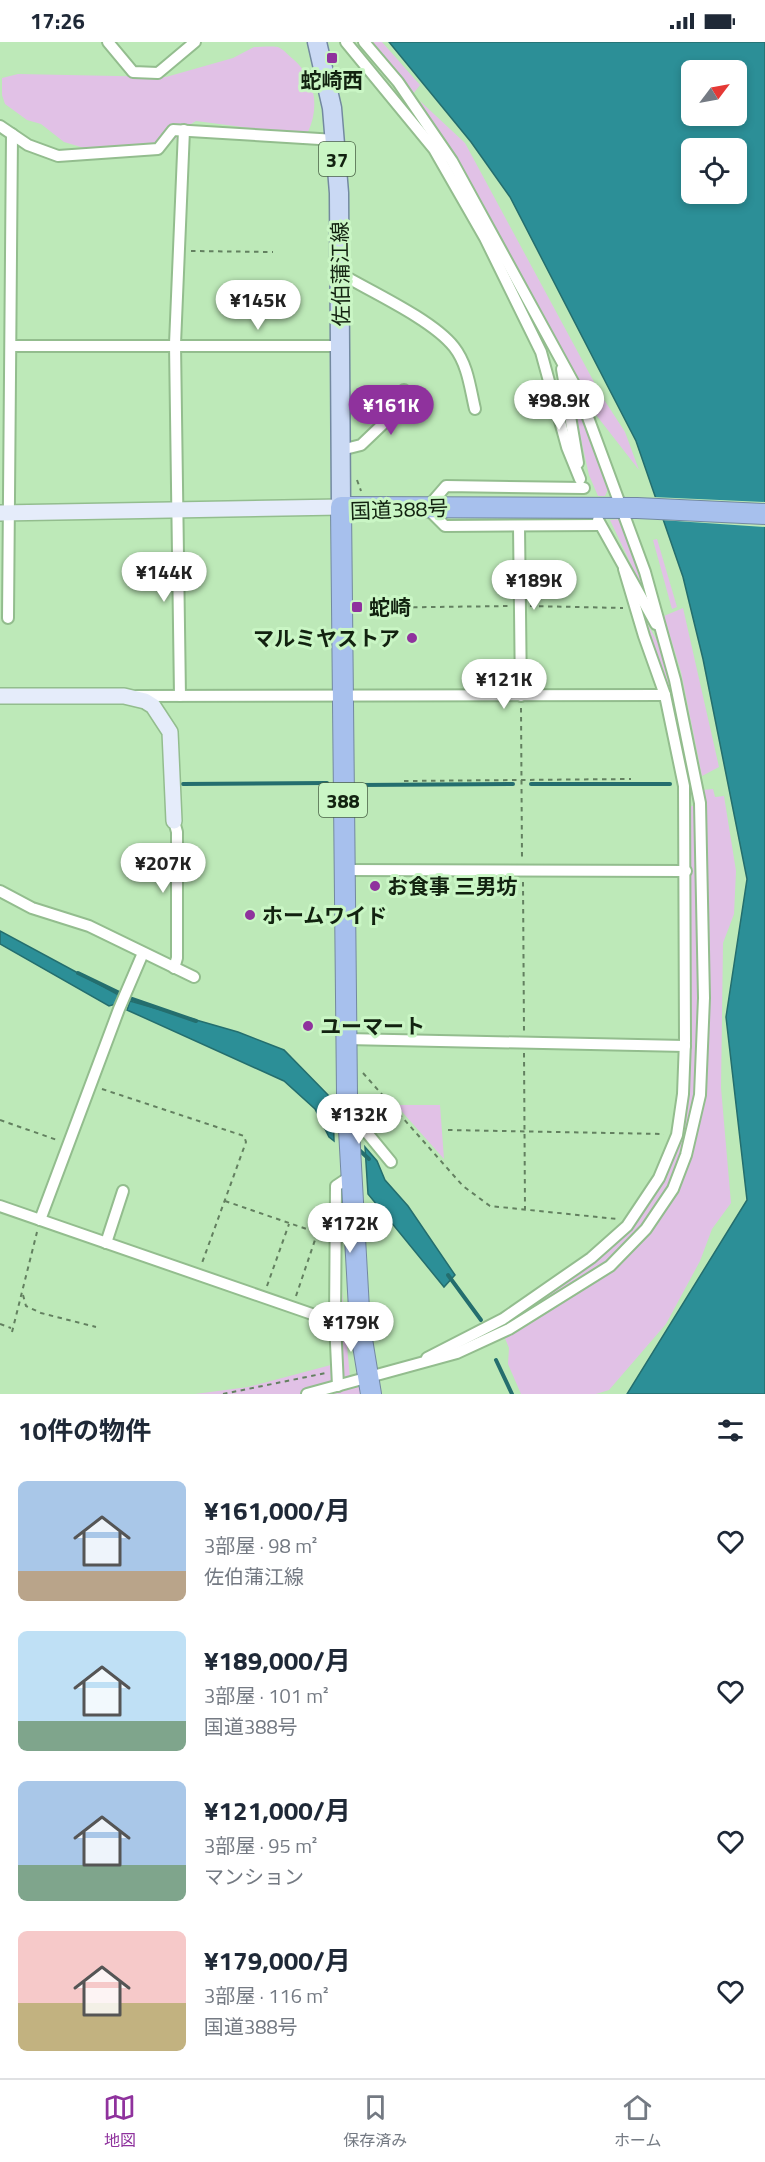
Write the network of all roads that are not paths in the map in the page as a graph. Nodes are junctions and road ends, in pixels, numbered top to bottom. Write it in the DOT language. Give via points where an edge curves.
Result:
graph roads {
  1 [pos="108,42"];
  2 [pos="195,42"];
  3 [pos="317,42"];
  4 [pos="346,42"];
  5 [pos="364,42"];
  6 [pos="0,126"];
  7 [pos="184,130"];
  8 [pos="12,134"];
  9 [pos="336,140"];
  10 [pos="341,274"];
  11 [pos="175,344"];
  12 [pos="11,346"];
  13 [pos="341,346"];
  14 [pos="559,357"];
  15 [pos="404,390"];
  16 [pos="475,409"];
  17 [pos="341,450"];
  18 [pos="584,488"];
  19 [pos="341,507"];
  20 [pos="427,508"];
  21 [pos="628,508"];
  22 [pos="176,511"];
  23 [pos="4,513"];
  24 [pos="765,514"];
  25 [pos="519,527"];
  26 [pos="624,569"];
  27 [pos="8,618"];
  28 [pos="664,638"];
  29 [pos="665,695"];
  30 [pos="0,696"];
  31 [pos="124,696"];
  32 [pos="180,696"];
  33 [pos="521,696"];
  34 [pos="342,697"];
  35 [pos="174,821"];
  36 [pos="344,870"];
  37 [pos="686,871"];
  38 [pos="0,891"];
  39 [pos="143,953"];
  40 [pos="174,968"];
  41 [pos="194,977"];
  42 [pos="685,1046"];
  43 [pos="346,1048"];
  44 [pos="348,1118"];
  45 [pos="392,1162"];
  46 [pos="350,1166"];
  47 [pos="123,1191"];
  48 [pos="0,1206"];
  49 [pos="40,1220"];
  50 [pos="106,1243"];
  51 [pos="335,1322"];
  52 [pos="411,1367"];
  53 [pos="338,1386"];
  54 [pos="370,1388"];
  55 [pos="308,1394"];
  1 -- 2 [label="street" via="133,72 158,73"];
  3 -- 9 [label="main road, 佐伯蒲江線 / 37"];
  4 -- 18 [label="street" via="434,149 485,238 541,352 567,447"];
  5 -- 14 [label="street" via="398,82 452,161"];
  6 -- 8 [label="street"];
  7 -- 8 [label="street" via="173,130 158,149 58,156 28,145"];
  7 -- 9 [label="street"];
  7 -- 11 [label="street"];
  8 -- 12 [label="street"];
  9 -- 10 [label="main road, 佐伯蒲江線 / 37"];
  10 -- 13 [label="main road, 佐伯蒲江線 / 37"];
  10 -- 16 [label="street" via="441,334 455,348 465,366"];
  11 -- 12 [label="street"];
  11 -- 13 [label="street"];
  11 -- 22 [label="street"];
  12 -- 23 [label="street"];
  13 -- 17 [label="main road, 佐伯蒲江線 / 37"];
  14 -- 18 [label="street"];
  14 -- 21 [label="street" via="579,393"];
  15 -- 17 [label="street" via="404,404 361,445"];
  17 -- 19 [label="main road, 佐伯蒲江線 / 37"];
  18 -- 20 [label="street" via="446,486"];
  19 -- 20 [label="highway, 国道388号"];
  19 -- 22 [label="street"];
  19 -- 34 [label="highway, 国道388号 / 388"];
  20 -- 21 [label="highway, 国道388号"];
  20 -- 25 [label="street" via="445,526"];
  21 -- 24 [label="highway, 国道388号"];
  21 -- 28 [label="street"];
  22 -- 23 [label="street"];
  22 -- 32 [label="street"];
  23 -- 27 [label="street"];
  25 -- 26 [label="street" via="599,522"];
  25 -- 33 [label="street"];
  26 -- 28 [label="street"];
  26 -- 29 [label="street"];
  28 -- 52 [label="street" via="700,802 705,998 700,1095 686,1155 673,1189 646,1229 610,1266 509,1329 457,1353"];
  29 -- 33 [label="street"];
  29 -- 37 [label="street" via="684,786"];
  30 -- 31 [label="street"];
  31 -- 32 [label="street"];
  31 -- 35 [label="street" via="153,706 170,732"];
  32 -- 34 [label="street"];
  33 -- 34 [label="street"];
  34 -- 36 [label="highway, 国道388号 / 388"];
  35 -- 40 [label="street"];
  36 -- 37 [label="street"];
  36 -- 43 [label="highway, 国道388号 / 388"];
  37 -- 42 [label="street"];
  38 -- 39 [label="street" via="32,908 89,926"];
  39 -- 40 [label="street"];
  39 -- 49 [label="street"];
  40 -- 41 [label="street"];
  42 -- 43 [label="street"];
  42 -- 52 [label="street" via="677,1135 659,1178 631,1221 591,1258 503,1319"];
  43 -- 44 [label="highway, 国道388号 / 388"];
  44 -- 45 [label="street"];
  44 -- 46 [label="highway, 国道388号 / 388"];
  46 -- 51 [label="street" via="336,1186"];
  46 -- 54 [label="highway, 国道388号 / 388" via="360,1327"];
  47 -- 50 [label="street"];
  48 -- 49 [label="street"];
  49 -- 50 [label="street"];
  50 -- 51 [label="street"];
  51 -- 53 [label="street"];
  52 -- 54 [label="street"];
  53 -- 54 [label="street"];
  53 -- 55 [label="street"];
}
